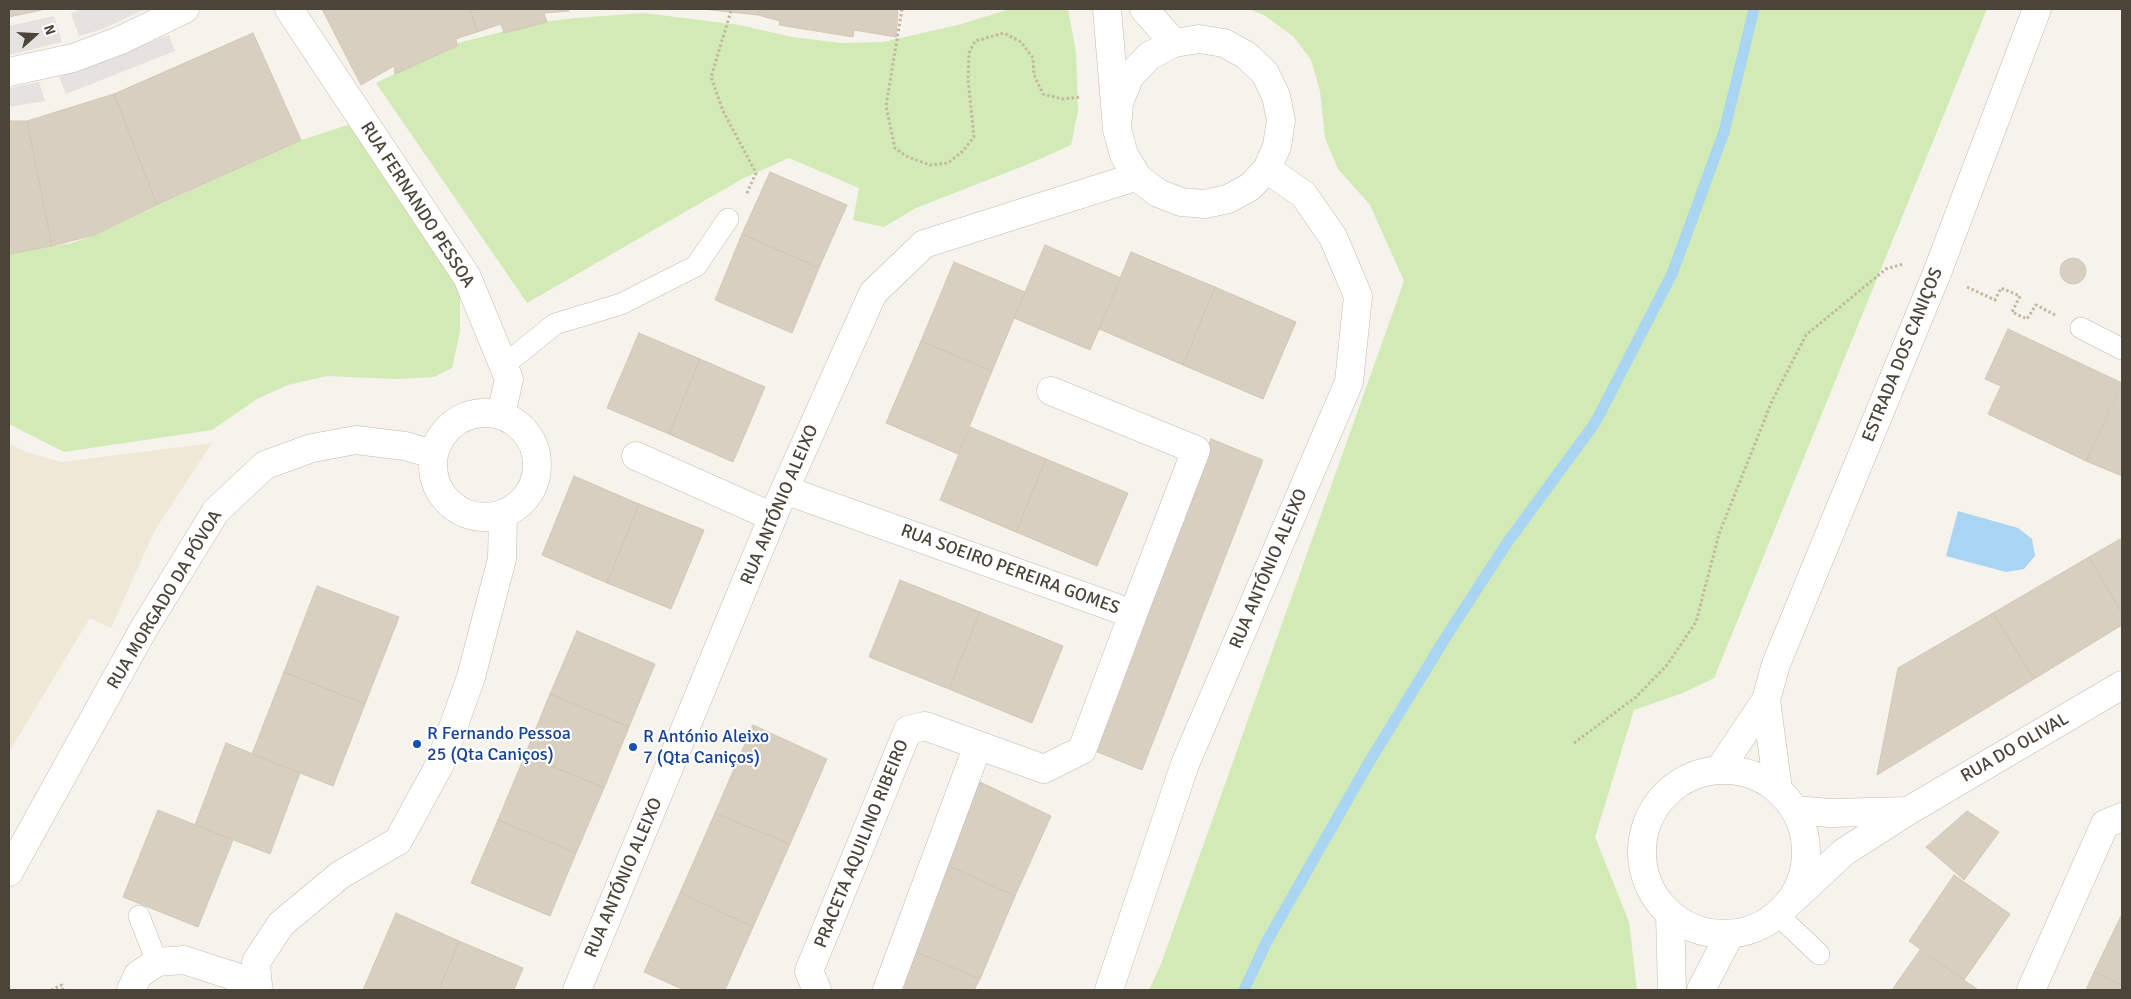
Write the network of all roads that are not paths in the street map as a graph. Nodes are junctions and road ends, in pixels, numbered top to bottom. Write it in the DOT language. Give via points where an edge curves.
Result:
graph roads {
  1 [pos="185,9"];
  2 [pos="288,9"];
  3 [pos="1107,9"];
  4 [pos="1144,9"];
  5 [pos="2037,9"];
  6 [pos="1174,44"];
  7 [pos="9,72"];
  8 [pos="1117,129"];
  9 [pos="1266,169"];
  10 [pos="1138,178"];
  11 [pos="728,219"];
  12 [pos="2081,328"];
  13 [pos="2122,349"];
  14 [pos="503,366"];
  15 [pos="1051,391"];
  16 [pos="501,415"];
  17 [pos="433,454"];
  18 [pos="636,456"];
  19 [pos="784,490"];
  20 [pos="503,515"];
  21 [pos="773,517"];
  22 [pos="1133,614"];
  23 [pos="2122,685"];
  24 [pos="1766,700"];
  25 [pos="978,745"];
  26 [pos="1719,770"];
  27 [pos="1786,800"];
  28 [pos="1908,811"];
  29 [pos="2122,817"];
  30 [pos="9,872"];
  31 [pos="1782,910"];
  32 [pos="1670,914"];
  33 [pos="139,916"];
  34 [pos="1730,934"];
  35 [pos="1819,954"];
  36 [pos="157,962"];
  37 [pos="258,987"];
  38 [pos="131,990"];
  39 [pos="576,990"];
  40 [pos="817,990"];
  41 [pos="887,990"];
  42 [pos="1109,990"];
  43 [pos="1672,990"];
  44 [pos="1701,990"];
  45 [pos="2031,990"];
  1 -- 7 [label="street" via="121,40 73,58"];
  2 -- 14 [label="street, RUA FERNANDO PESSOA" via="468,277"];
  3 -- 8 [label="street"];
  4 -- 6 [label="street"];
  5 -- 24 [label="street, ESTRADA DOS CANIÇOS" via="1941,263 1776,664"];
  6 -- 8 [label="street" via="1149,56 1130,76 1119,102"];
  6 -- 9 [label="street" via="1199,40 1224,43 1246,55 1264,73 1276,96 1281,120 1277,146"];
  8 -- 10 [label="street" via="1124,155"];
  9 -- 10 [label="street" via="1250,187 1228,199 1205,204 1180,202 1158,193"];
  9 -- 42 [label="street, RUA ANTÓNIO ALEIXO" via="1304,195 1333,237 1358,296 1349,382 1185,764"];
  10 -- 19 [label="street, RUA ANTÓNIO ALEIXO" via="924,244 873,292"];
  11 -- 14 [label="lane" via="696,266 621,304 555,324"];
  12 -- 13 [label="lane"];
  14 -- 16 [label="street, RUA FERNANDO PESSOA" via="508,379"];
  15 -- 22 [label="street" via="1196,450"];
  16 -- 17 [label="street" via="483,412 451,424 439,438"];
  16 -- 20 [label="street" via="516,422 527,434 535,448 537,465 528,495 518,507"];
  17 -- 20 [label="street" via="434,478 445,500 472,516"];
  17 -- 30 [label="street, RUA MORGADO DA PÓVOA" via="405,446 356,440 312,448 265,465 216,511 144,630"];
  18 -- 21 [label="street"];
  19 -- 21 [label="street, RUA ANTÓNIO ALEIXO"];
  19 -- 22 [label="street, RUA SOEIRO PEREIRA GOMES"];
  20 -- 37 [label="street" via="502,559 471,677 440,764 398,841 340,875 281,924 256,962"];
  21 -- 39 [label="street, RUA ANTÓNIO ALEIXO"];
  22 -- 25 [label="street, RUA SOEIRO PEREIRA GOMES" via="1082,750 1044,769"];
  23 -- 28 [label="street, RUA DO OLIVAL"];
  24 -- 26 [label="street, ESTRADA DOS CANIÇOS"];
  24 -- 27 [label="street, ESTRADA DOS CANIÇOS"];
  25 -- 40 [label="street, PRACETA AQUILINO RIBEIRO" via="925,726 908,730 809,971"];
  25 -- 41 [label="street"];
  26 -- 27 [label="street, ESTRADA DOS CANIÇOS" via="1740,771 1760,778"];
  26 -- 32 [label="street, ESTRADA DOS CANIÇOS" via="1692,776 1668,791 1651,813 1643,839 1644,867 1653,893"];
  27 -- 28 [label="street" via="1830,813"];
  27 -- 31 [label="street, ESTRADA DOS CANIÇOS" via="1804,834 1806,859 1800,884"];
  28 -- 31 [label="street, RUA DO OLIVAL" via="1844,852"];
  29 -- 45 [label="street" via="2105,824"];
  31 -- 34 [label="street, ESTRADA DOS CANIÇOS" via="1751,930"];
  31 -- 35 [label="lane"];
  32 -- 34 [label="street, ESTRADA DOS CANIÇOS" via="1688,926 1709,933"];
  32 -- 43 [label="street"];
  33 -- 36 [label="lane"];
  34 -- 44 [label="street"];
  36 -- 37 [label="street" via="184,960"];
  36 -- 38 [label="street" via="138,975"];
}
